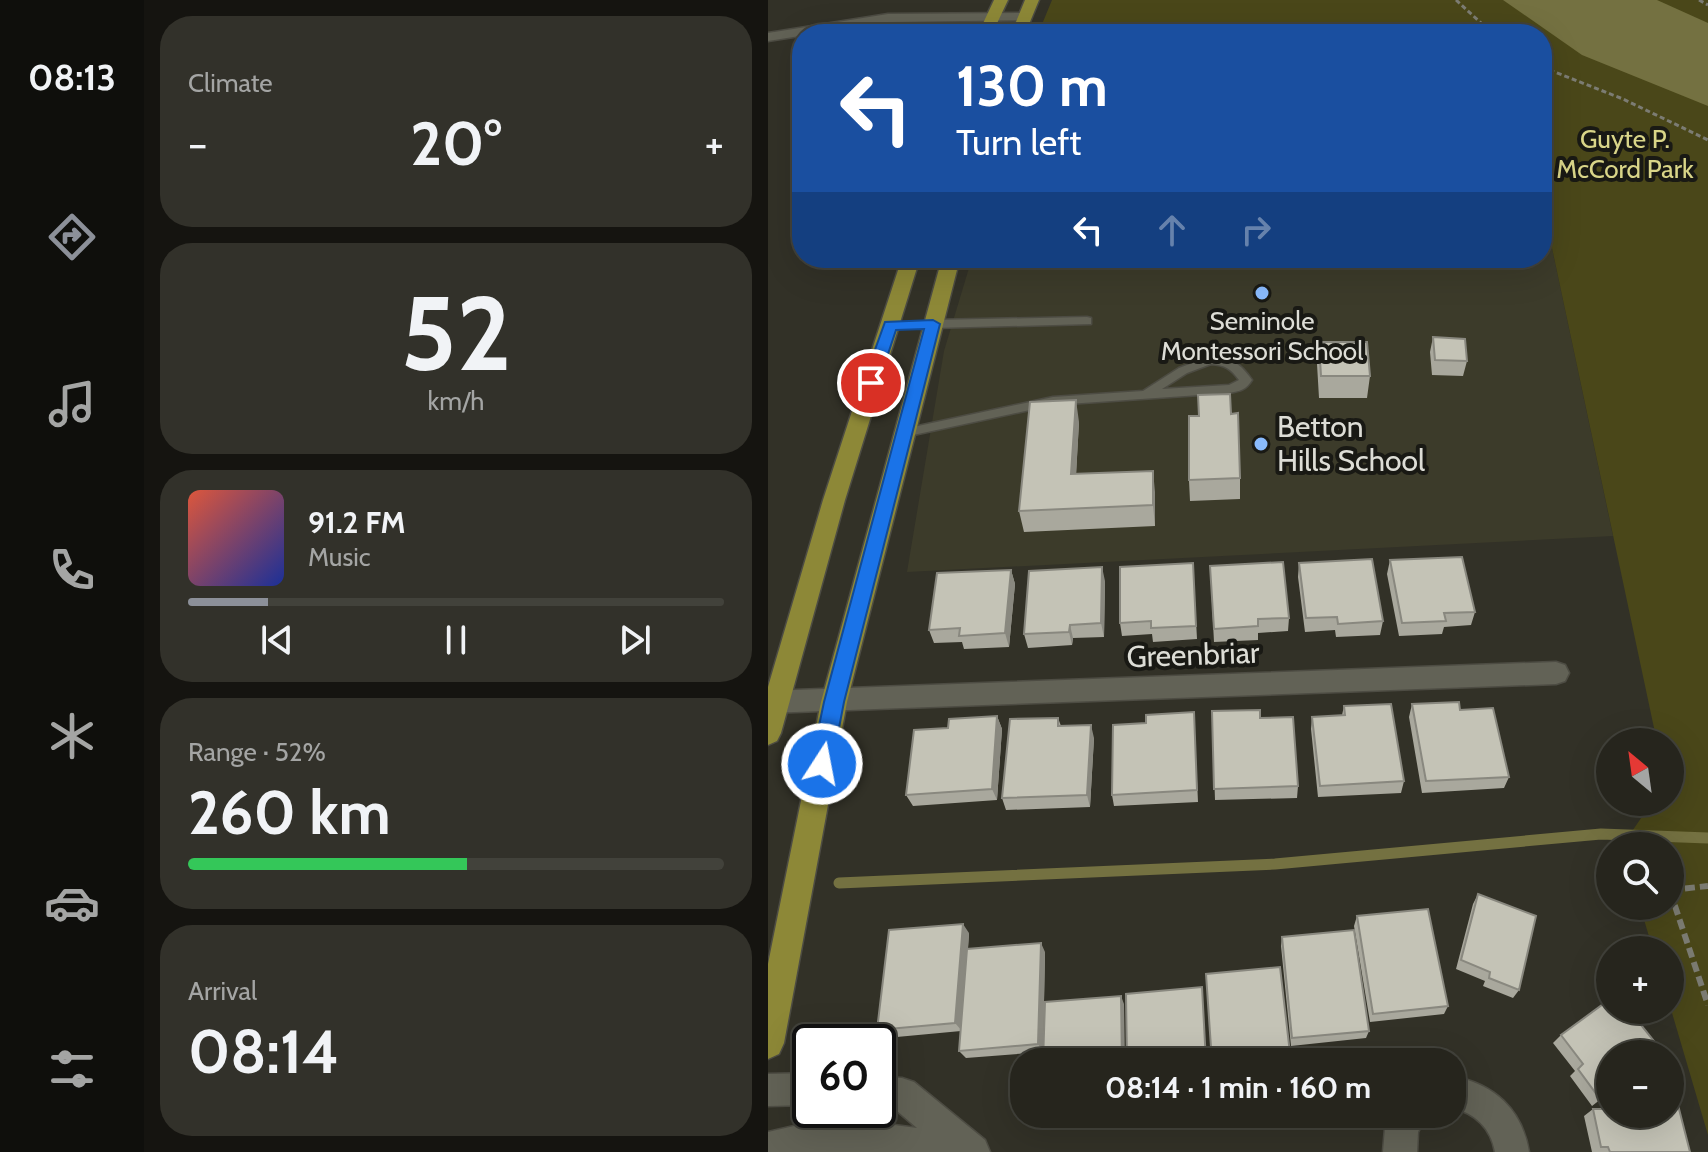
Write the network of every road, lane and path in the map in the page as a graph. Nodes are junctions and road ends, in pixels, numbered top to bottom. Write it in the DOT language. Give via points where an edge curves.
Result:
graph roads {
  1 [pos="1001,0"];
  2 [pos="1032,0"];
  3 [pos="1456,0"];
  4 [pos="1699,0"];
  5 [pos="1708,5"];
  6 [pos="992,16"];
  7 [pos="1023,17"];
  8 [pos="850,24"];
  9 [pos="989,24"];
  10 [pos="1021,24"];
  11 [pos="1482,24"];
  12 [pos="792,33"];
  13 [pos="768,37"];
  14 [pos="1552,71"];
  15 [pos="1708,140"];
  16 [pos="911,268"];
  17 [pos="945,268"];
  18 [pos="1087,321"];
  19 [pos="911,325"];
  20 [pos="1145,395"];
  21 [pos="904,433"];
  22 [pos="1556,673"];
  23 [pos="772,702"];
  24 [pos="834,702"];
  25 [pos="768,733"];
  26 [pos="1708,886"];
  27 [pos="1684,889"];
  28 [pos="1681,920"];
  29 [pos="1704,983"];
  30 [pos="1708,1005"];
  31 [pos="768,1043"];
  32 [pos="792,1089"];
  33 [pos="768,1090"];
  34 [pos="896,1094"];
  35 [pos="1466,1094"];
  36 [pos="1402,1128"];
  37 [pos="768,1149"];
  38 [pos="953,1152"];
  39 [pos="973,1152"];
  40 [pos="1400,1152"];
  41 [pos="1512,1152"];
  1 -- 6 [label="main road"];
  2 -- 7 [label="main road"];
  3 -- 11 [label="path"];
  4 -- 5 [label="path"];
  6 -- 7 [label="street"];
  6 -- 8 [label="street"];
  6 -- 9 [label="main road"];
  7 -- 10 [label="main road"];
  12 -- 13 [label="street"];
  14 -- 15 [label="path"];
  16 -- 19 [label="main road"];
  17 -- 19 [label="main road"];
  18 -- 19 [label="lane"];
  19 -- 21 [label="main road"];
  19 -- 23 [label="main road"];
  20 -- 20 [label="lane" via="1229,389 1246,380 1232,364 1203,360"];
  20 -- 21 [label="lane" via="1053,401"];
  21 -- 24 [label="main road"];
  22 -- 24 [label="street, Greenbriar"];
  23 -- 24 [label="street, Greenbriar"];
  23 -- 25 [label="main road"];
  24 -- 31 [label="main road"];
  26 -- 27 [label="path"];
  28 -- 29 [label="path"];
  29 -- 30 [label="path"];
  32 -- 33 [label="street"];
  34 -- 39 [label="street"];
  35 -- 41 [label="street" via="1502,1121"];
  36 -- 40 [label="street"];
  37 -- 38 [label="street" via="833,1134"];
}
